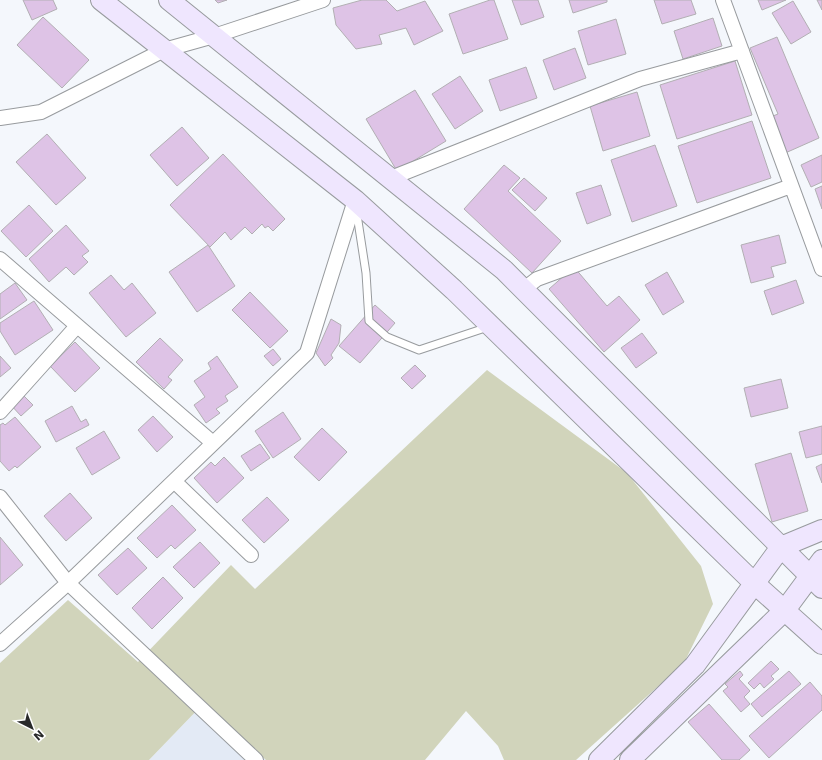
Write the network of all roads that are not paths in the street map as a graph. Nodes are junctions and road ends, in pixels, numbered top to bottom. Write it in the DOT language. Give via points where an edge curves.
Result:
graph roads {
  1 [pos="101,0"];
  2 [pos="169,0"];
  3 [pos="323,0"];
  4 [pos="723,0"];
  5 [pos="214,36"];
  6 [pos="164,50"];
  7 [pos="742,51"];
  8 [pos="0,118"];
  9 [pos="390,178"];
  10 [pos="792,186"];
  11 [pos="355,200"];
  12 [pos="0,259"];
  13 [pos="822,269"];
  14 [pos="524,289"];
  15 [pos="77,326"];
  16 [pos="491,326"];
  17 [pos="0,412"];
  18 [pos="213,443"];
  19 [pos="174,481"];
  20 [pos="0,497"];
  21 [pos="822,530"];
  22 [pos="781,547"];
  23 [pos="251,555"];
  24 [pos="822,560"];
  25 [pos="816,582"];
  26 [pos="68,583"];
  27 [pos="754,584"];
  28 [pos="785,610"];
  29 [pos="0,644"];
  30 [pos="822,644"];
  31 [pos="602,759"];
  32 [pos="256,760"];
  33 [pos="630,760"];
  1 -- 6 [label="main road"];
  2 -- 5 [label="main road"];
  3 -- 5 [label="street"];
  4 -- 7 [label="street"];
  5 -- 6 [label="street"];
  5 -- 9 [label="main road"];
  6 -- 8 [label="street" via="41,112"];
  6 -- 11 [label="main road"];
  7 -- 9 [label="street" via="640,79"];
  7 -- 10 [label="street"];
  9 -- 14 [label="main road"];
  10 -- 13 [label="street"];
  10 -- 14 [label="street" via="537,279"];
  11 -- 16 [label="main road"];
  11 -- 16 [label="lane" via="366,273 369,321 387,337 419,350"];
  11 -- 18 [label="street" via="306,353"];
  12 -- 15 [label="street"];
  14 -- 22 [label="main road"];
  15 -- 17 [label="street"];
  15 -- 18 [label="street"];
  16 -- 27 [label="main road"];
  18 -- 19 [label="street"];
  19 -- 23 [label="street"];
  19 -- 26 [label="street"];
  20 -- 26 [label="street"];
  21 -- 22 [label="main road"];
  22 -- 25 [label="main road"];
  22 -- 27 [label="main road"];
  24 -- 25 [label="main road"];
  25 -- 28 [label="main road"];
  26 -- 29 [label="street"];
  26 -- 32 [label="street"];
  27 -- 28 [label="main road"];
  27 -- 31 [label="main road" via="696,665"];
  28 -- 30 [label="main road"];
  28 -- 33 [label="main road"];
}
